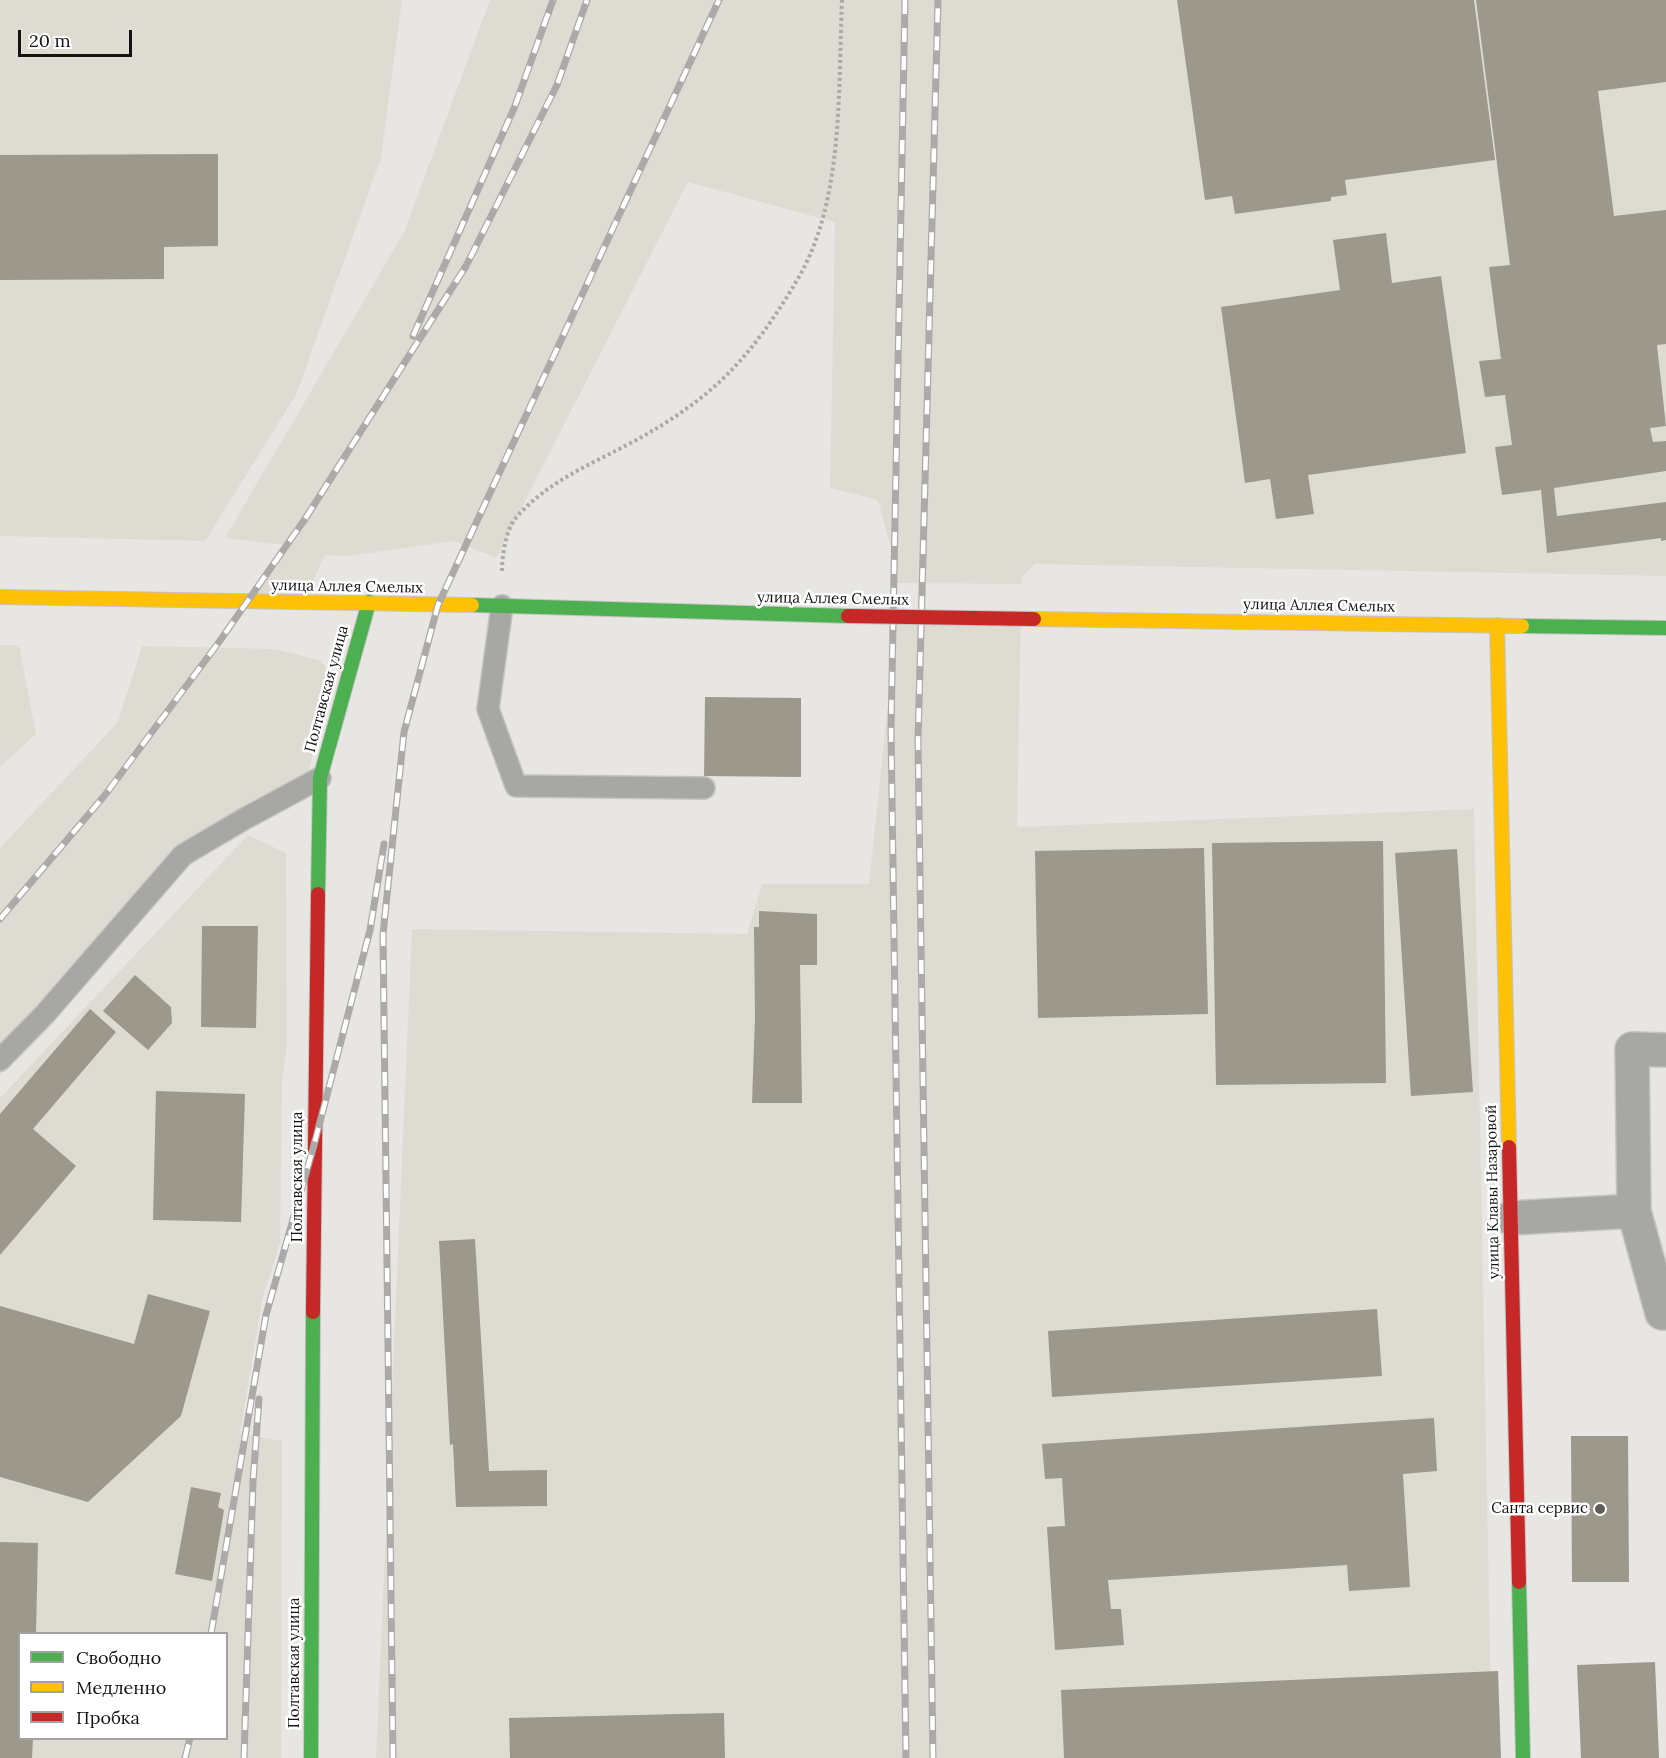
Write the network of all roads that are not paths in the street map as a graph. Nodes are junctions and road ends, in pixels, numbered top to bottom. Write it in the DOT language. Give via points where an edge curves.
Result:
graph roads {
  1 [pos="0,597"];
  2 [pos="369,602"];
  3 [pos="502,606"];
  4 [pos="1497,625"];
  5 [pos="1666,628"];
  6 [pos="320,778"];
  7 [pos="704,788"];
  8 [pos="1666,1050"];
  9 [pos="0,1060"];
  10 [pos="1634,1211"];
  11 [pos="1511,1218"];
  12 [pos="1666,1313"];
  13 [pos="311,1758"];
  14 [pos="1523,1758"];
  1 -- 2 [label="street, улица Аллея Смелых"];
  2 -- 3 [label="street, улица Аллея Смелых"];
  2 -- 6 [label="street, Полтавская улица"];
  3 -- 4 [label="street, улица Аллея Смелых, bridge" via="848,616"];
  3 -- 7 [label="lane" via="488,709 516,786"];
  4 -- 5 [label="street, улица Аллея Смелых"];
  4 -- 11 [label="street, улица Клавы Назаровой"];
  6 -- 9 [label="lane" via="183,855"];
  6 -- 13 [label="street, Полтавская улица"];
  8 -- 10 [label="street" via="1632,1049"];
  10 -- 11 [label="street"];
  10 -- 12 [label="street" via="1662,1313"];
  11 -- 14 [label="street, улица Клавы Назаровой"];
}
